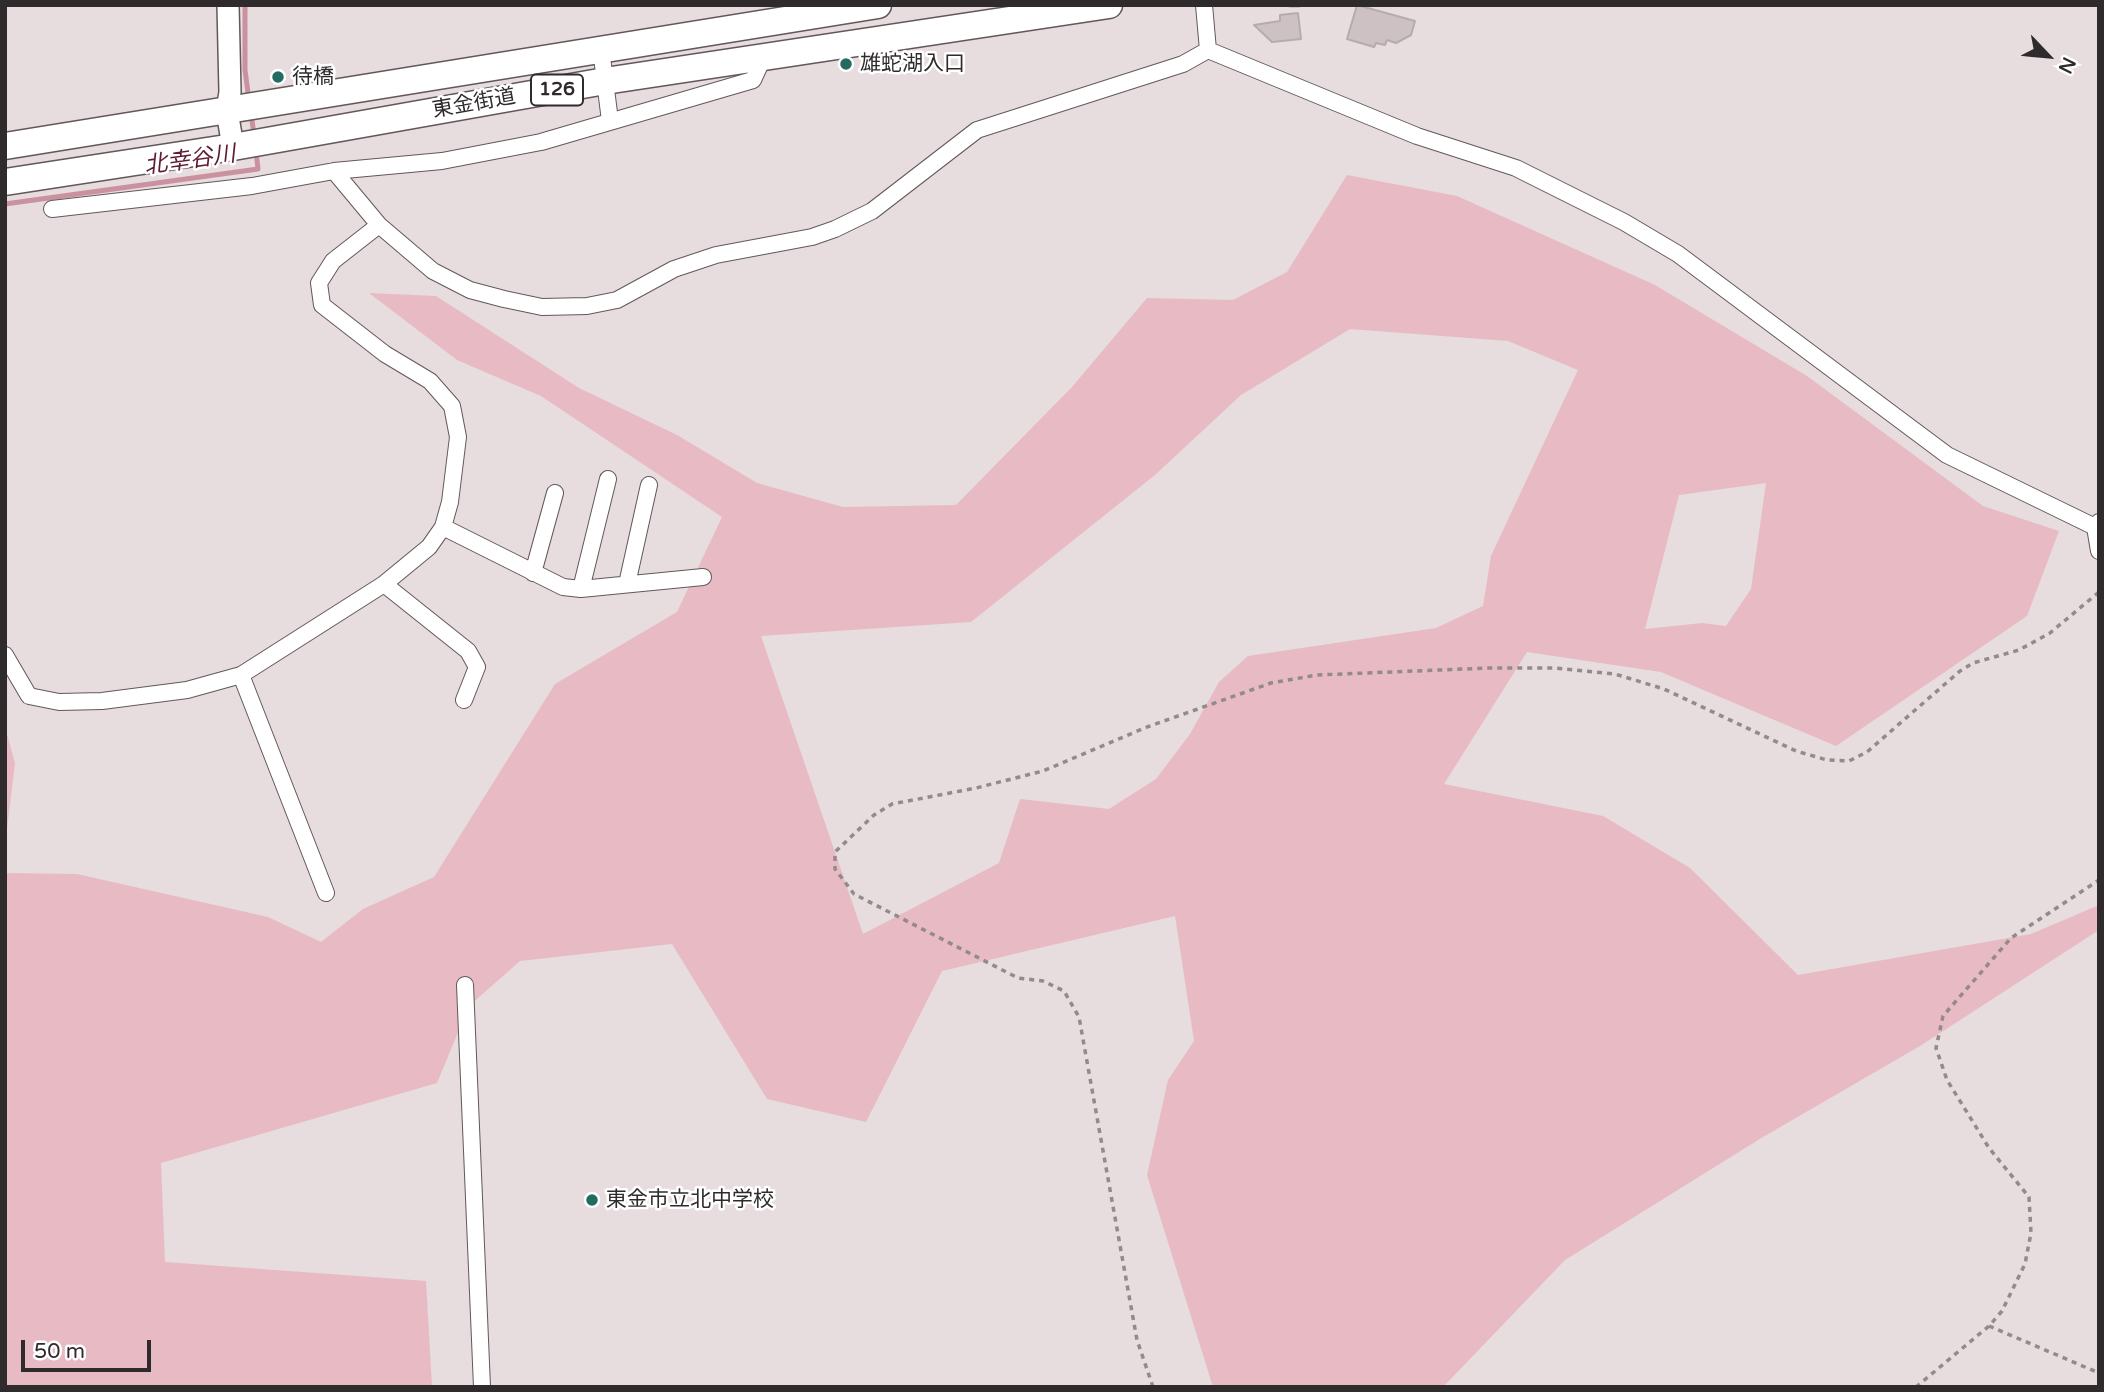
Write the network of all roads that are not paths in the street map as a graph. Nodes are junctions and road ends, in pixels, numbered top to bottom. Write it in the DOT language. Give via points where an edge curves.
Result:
graph roads {
  1 [pos="228,5"];
  2 [pos="878,5"];
  3 [pos="1109,5"];
  4 [pos="1204,5"];
  5 [pos="601,49"];
  6 [pos="1208,50"];
  7 [pos="764,56"];
  8 [pos="605,81"];
  9 [pos="227,111"];
  10 [pos="610,121"];
  11 [pos="5,146"];
  12 [pos="233,147"];
  13 [pos="334,171"];
  14 [pos="5,182"];
  15 [pos="52,209"];
  16 [pos="379,225"];
  17 [pos="608,479"];
  18 [pos="649,485"];
  19 [pos="555,494"];
  20 [pos="2097,525"];
  21 [pos="443,527"];
  22 [pos="2099,551"];
  23 [pos="533,573"];
  24 [pos="703,577"];
  25 [pos="384,584"];
  26 [pos="627,584"];
  27 [pos="581,589"];
  28 [pos="5,655"];
  29 [pos="241,675"];
  30 [pos="464,700"];
  31 [pos="326,893"];
  32 [pos="465,985"];
  33 [pos="482,1387"];
  1 -- 9 [label="street"];
  2 -- 5 [label="highway, 東金街道 / 126"];
  3 -- 7 [label="highway, 東金街道 / 126"];
  4 -- 6 [label="street"];
  5 -- 8 [label="street"];
  5 -- 9 [label="highway, 東金街道 / 126"];
  6 -- 16 [label="street" via="1183,64 977,130 872,211 835,229 716,255 674,269 617,300 542,307 470,290 433,271"];
  6 -- 20 [label="street" via="1417,136 1516,168 1624,222 1678,254 1947,455"];
  7 -- 8 [label="highway, 東金街道 / 126"];
  7 -- 10 [label="street" via="752,80"];
  8 -- 10 [label="street"];
  8 -- 12 [label="highway, 東金街道 / 126"];
  9 -- 11 [label="highway, 東金街道 / 126"];
  9 -- 12 [label="street"];
  10 -- 13 [label="street" via="541,142 442,161"];
  12 -- 14 [label="highway, 東金街道 / 126"];
  13 -- 15 [label="street" via="252,186"];
  13 -- 16 [label="street"];
  16 -- 21 [label="street" via="333,261 319,283 321,305 385,354 430,381 453,406 458,438"];
  17 -- 27 [label="street"];
  18 -- 26 [label="street"];
  19 -- 23 [label="street"];
  20 -- 22 [label="street"];
  21 -- 23 [label="street"];
  21 -- 25 [label="street" via="429,547"];
  23 -- 27 [label="street" via="563,587"];
  24 -- 26 [label="street"];
  25 -- 29 [label="street"];
  25 -- 30 [label="street" via="468,651 477,667"];
  26 -- 27 [label="street"];
  28 -- 29 [label="street" via="29,696 59,702 187,690"];
  29 -- 31 [label="street"];
  32 -- 33 [label="street"];
}
